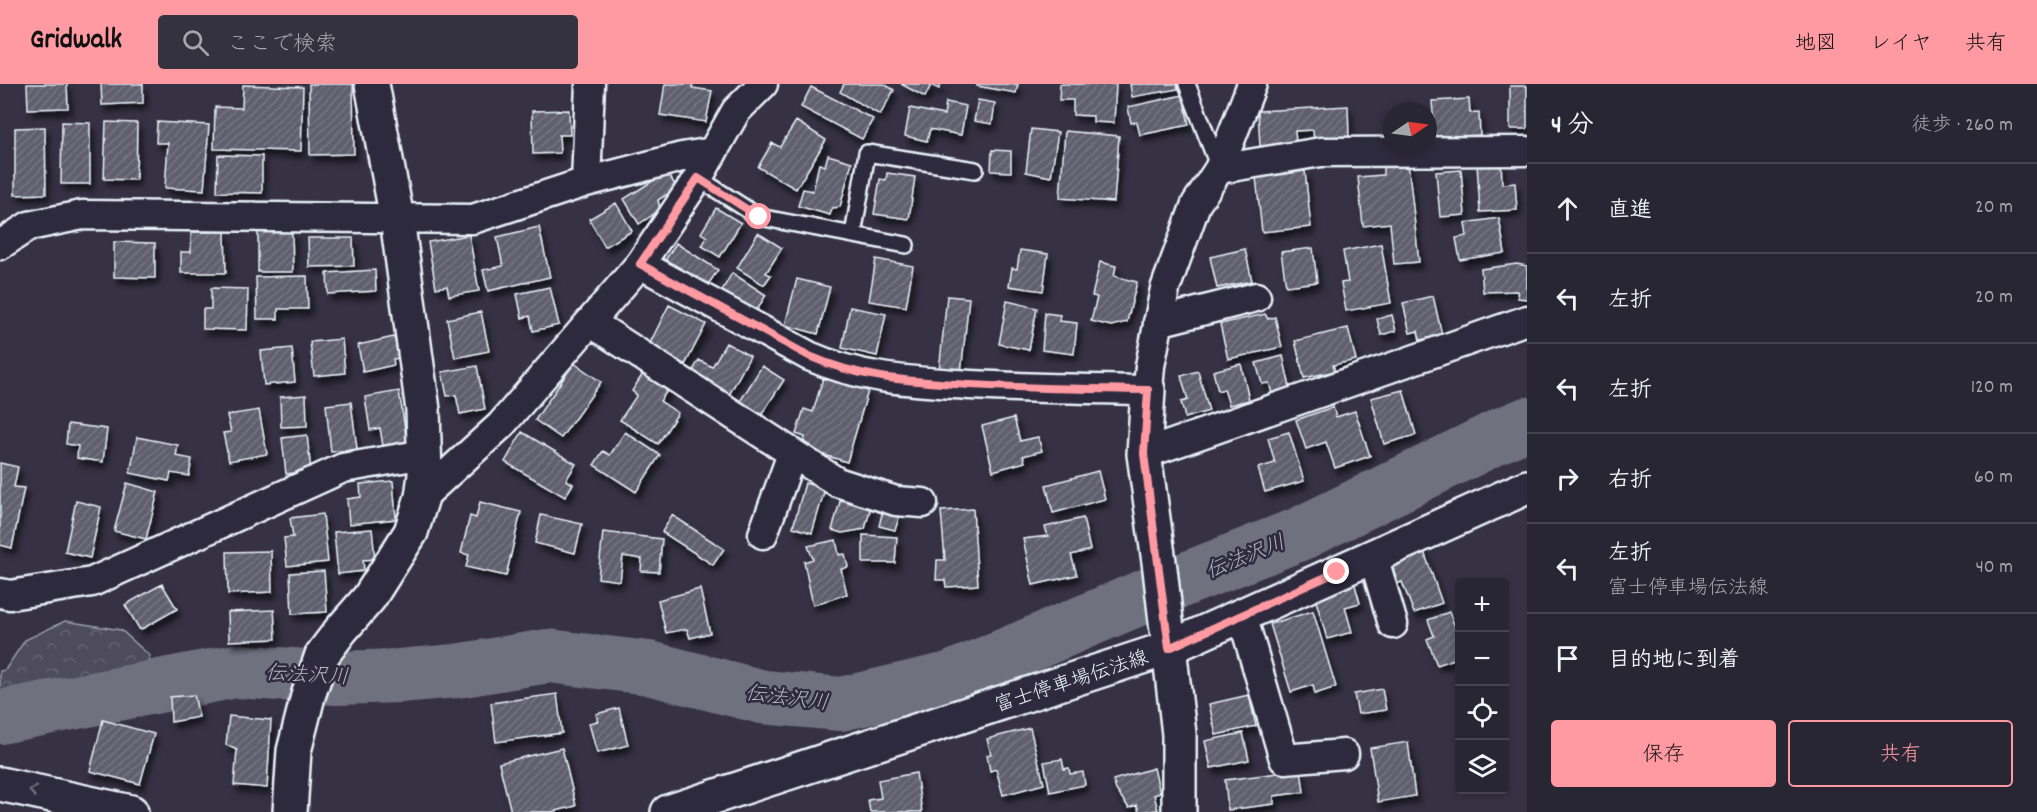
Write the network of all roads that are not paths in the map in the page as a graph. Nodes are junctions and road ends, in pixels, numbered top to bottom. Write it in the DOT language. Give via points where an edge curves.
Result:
graph roads {
  1 [pos="372,84"];
  2 [pos="590,84"];
  3 [pos="763,84"];
  4 [pos="1187,84"];
  5 [pos="1252,84"];
  6 [pos="1527,151"];
  7 [pos="713,152"];
  8 [pos="1219,169"];
  9 [pos="975,170"];
  10 [pos="698,178"];
  11 [pos="586,182"];
  12 [pos="397,219"];
  13 [pos="853,235"];
  14 [pos="0,245"];
  15 [pos="906,245"];
  16 [pos="640,264"];
  17 [pos="1256,297"];
  18 [pos="1527,320"];
  19 [pos="590,322"];
  20 [pos="1158,322"];
  21 [pos="1148,390"];
  22 [pos="425,454"];
  23 [pos="792,454"];
  24 [pos="1144,454"];
  25 [pos="1527,487"];
  26 [pos="423,497"];
  27 [pos="923,503"];
  28 [pos="763,534"];
  29 [pos="1373,556"];
  30 [pos="0,593"];
  31 [pos="1242,615"];
  32 [pos="1393,624"];
  33 [pos="1167,635"];
  34 [pos="1344,754"];
  35 [pos="0,784"];
  36 [pos="131,812"];
  37 [pos="290,812"];
  38 [pos="668,812"];
  39 [pos="1179,812"];
  1 -- 12 [label="street"];
  2 -- 11 [label="street"];
  3 -- 7 [label="street" via="736,111"];
  4 -- 8 [label="lane"];
  5 -- 8 [label="street"];
  6 -- 8 [label="street" via="1321,152"];
  7 -- 10 [label="street"];
  7 -- 11 [label="street"];
  8 -- 20 [label="street" via="1196,204 1165,289"];
  9 -- 13 [label="lane" via="867,153"];
  10 -- 13 [label="lane" via="759,217"];
  10 -- 16 [label="street"];
  11 -- 12 [label="street" via="473,219"];
  12 -- 14 [label="street" via="82,215 29,225"];
  12 -- 22 [label="street" via="423,410"];
  13 -- 15 [label="lane"];
  16 -- 19 [label="street"];
  16 -- 21 [label="street" via="809,356 861,375 1024,388"];
  17 -- 20 [label="street"];
  18 -- 24 [label="street"];
  19 -- 23 [label="street"];
  19 -- 26 [label="street" via="501,425"];
  20 -- 21 [label="street"];
  21 -- 24 [label="street"];
  22 -- 26 [label="street"];
  22 -- 30 [label="street" via="343,468 92,582 10,595"];
  23 -- 27 [label="street" via="837,482 896,501"];
  23 -- 28 [label="street"];
  24 -- 33 [label="street"];
  25 -- 29 [label="street, 富士停車場伝法線"];
  26 -- 37 [label="street" via="411,532 369,598 322,655 294,751"];
  29 -- 31 [label="street, 富士停車場伝法線"];
  29 -- 32 [label="street"];
  31 -- 33 [label="street, 富士停車場伝法線"];
  31 -- 34 [label="street" via="1284,759"];
  33 -- 38 [label="street, 富士停車場伝法線"];
  33 -- 39 [label="street" via="1179,734"];
  36 -- 35 [label="street, one-way"];
}
